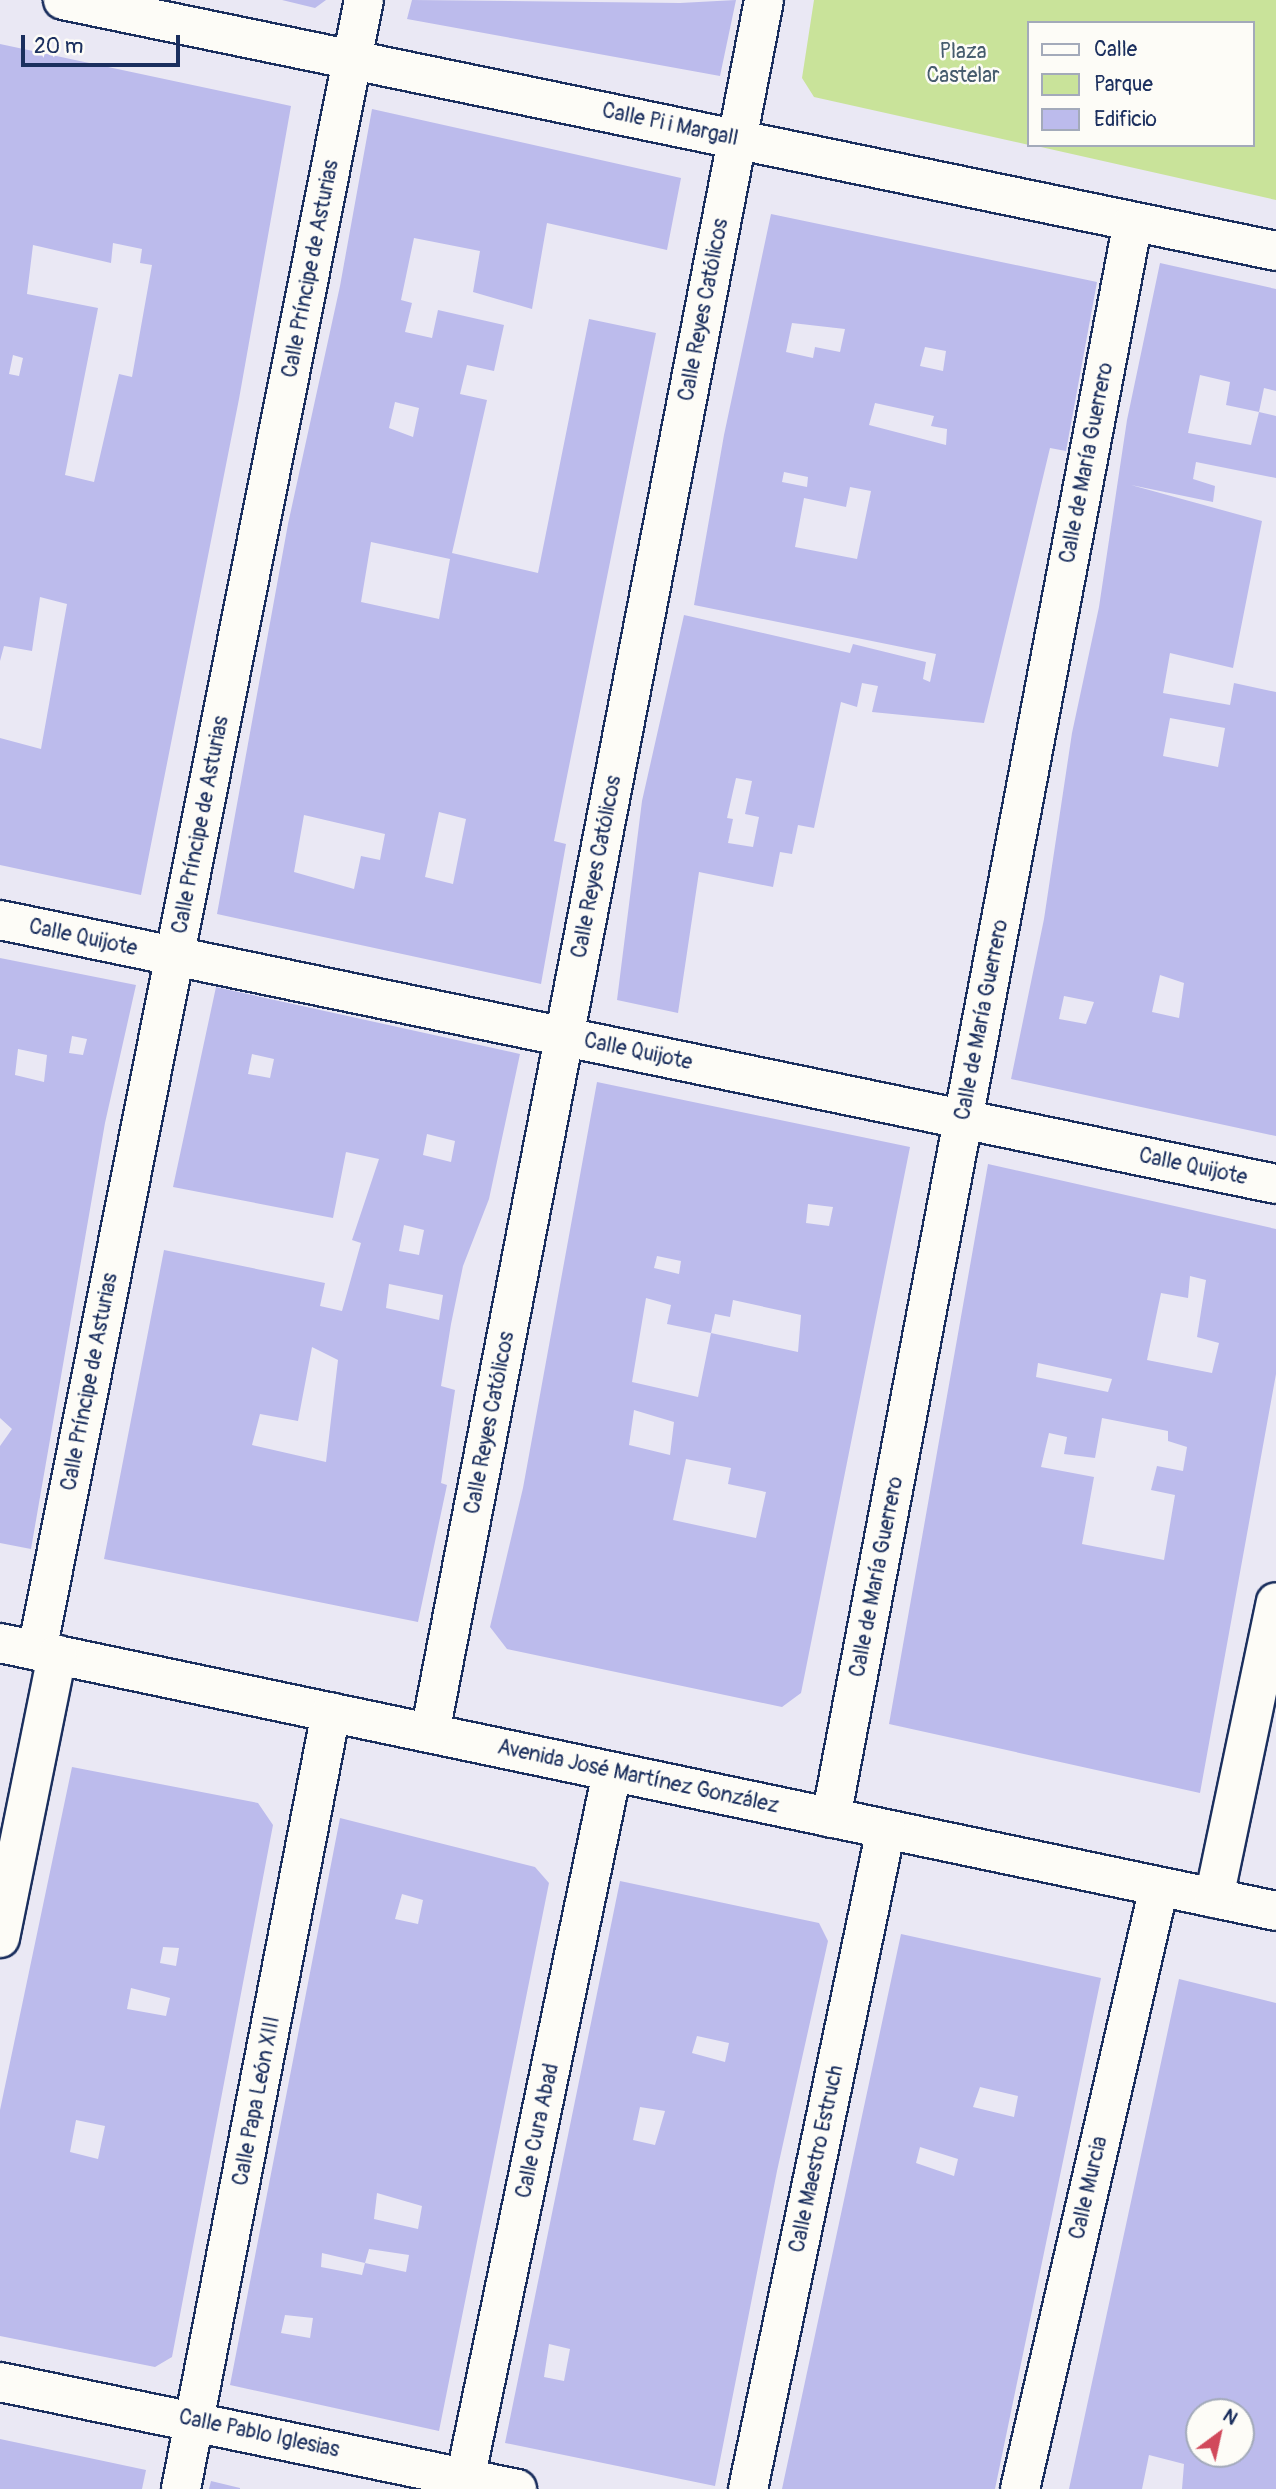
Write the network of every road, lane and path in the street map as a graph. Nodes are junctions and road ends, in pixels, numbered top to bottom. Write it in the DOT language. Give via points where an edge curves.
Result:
graph roads {
  1 [pos="63,0"];
  2 [pos="364,0"];
  3 [pos="764,0"];
  4 [pos="352,60"];
  5 [pos="737,139"];
  6 [pos="1133,222"];
  7 [pos="1276,251"];
  8 [pos="0,920"];
  9 [pos="175,957"];
  10 [pos="564,1037"];
  11 [pos="964,1119"];
  12 [pos="1276,1184"];
  13 [pos="1276,1602"];
  14 [pos="0,1643"];
  15 [pos="47,1653"];
  16 [pos="331,1712"];
  17 [pos="430,1733"];
  18 [pos="612,1772"];
  19 [pos="831,1818"];
  20 [pos="886,1829"];
  21 [pos="1159,1887"];
  22 [pos="1214,1898"];
  23 [pos="1276,1911"];
  24 [pos="0,1938"];
  25 [pos="0,2382"];
  26 [pos="195,2421"];
  27 [pos="464,2484"];
  28 [pos="181,2489"];
  29 [pos="517,2489"];
  30 [pos="748,2489"];
  31 [pos="1020,2489"];
  1 -- 4 [label="street, Calle Pi i Margall"];
  2 -- 4 [label="street, Calle Príncipe de Asturias"];
  3 -- 5 [label="street, Calle Reyes Católicos"];
  4 -- 5 [label="street, Calle Pi i Margall"];
  4 -- 9 [label="street, Calle Príncipe de Asturias"];
  5 -- 6 [label="street, Calle Pi i Margall"];
  5 -- 10 [label="street, Calle Reyes Católicos"];
  6 -- 7 [label="street, Calle Pi i Margall"];
  6 -- 11 [label="street, Calle de María Guerrero"];
  8 -- 9 [label="street, Calle Quijote"];
  9 -- 10 [label="street, Calle Quijote"];
  9 -- 15 [label="street, Calle Príncipe de Asturias"];
  10 -- 11 [label="street, Calle Quijote"];
  10 -- 17 [label="street, Calle Reyes Católicos"];
  11 -- 12 [label="street, Calle Quijote"];
  11 -- 19 [label="street, Calle de María Guerrero"];
  13 -- 22 [label="street"];
  14 -- 15 [label="street, Avenida José Martínez González"];
  15 -- 16 [label="street, Avenida José Martínez González"];
  15 -- 24 [label="street, Calle Príncipe de Asturias"];
  16 -- 17 [label="street, Avenida José Martínez González"];
  16 -- 26 [label="street, Calle Papa León XIII"];
  17 -- 18 [label="street, Avenida José Martínez González"];
  18 -- 19 [label="street, Avenida José Martínez González"];
  18 -- 27 [label="street, Calle Cura Abad"];
  19 -- 20 [label="street, Avenida José Martínez González"];
  20 -- 21 [label="street, Avenida José Martínez González"];
  20 -- 30 [label="street, Calle Maestro Estruch"];
  21 -- 22 [label="street, Avenida José Martínez González"];
  21 -- 31 [label="street, Calle Murcia"];
  22 -- 23 [label="street, Avenida José Martínez González"];
  25 -- 26 [label="street, Calle Pablo Iglesias"];
  26 -- 27 [label="street, Calle Pablo Iglesias"];
  26 -- 28 [label="street, Calle Papa León XIII"];
  27 -- 29 [label="street, Calle Pablo Iglesias"];
}
